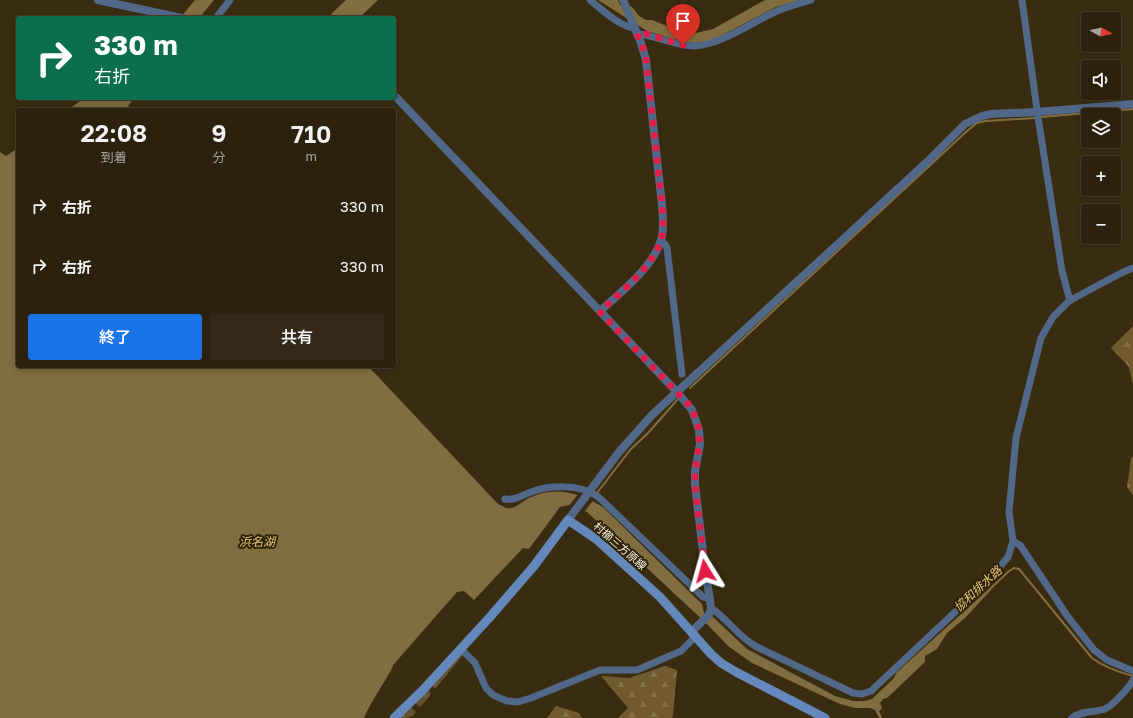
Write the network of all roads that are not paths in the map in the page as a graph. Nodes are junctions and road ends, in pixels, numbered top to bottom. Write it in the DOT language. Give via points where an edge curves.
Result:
graph roads {
  1 [pos="98,0"];
  2 [pos="230,0"];
  3 [pos="590,0"];
  4 [pos="810,0"];
  5 [pos="1022,0"];
  6 [pos="624,3"];
  7 [pos="175,16"];
  8 [pos="218,16"];
  9 [pos="635,28"];
  10 [pos="396,97"];
  11 [pos="1133,104"];
  12 [pos="1037,112"];
  13 [pos="660,242"];
  14 [pos="1133,268"];
  15 [pos="1070,300"];
  16 [pos="600,312"];
  17 [pos="682,374"];
  18 [pos="677,392"];
  19 [pos="588,493"];
  20 [pos="505,499"];
  21 [pos="568,520"];
  22 [pos="1013,541"];
  23 [pos="710,598"];
  24 [pos="710,612"];
  25 [pos="694,632"];
  26 [pos="461,648"];
  27 [pos="1133,671"];
  28 [pos="1133,680"];
  29 [pos="394,718"];
  30 [pos="826,718"];
  31 [pos="1072,718"];
  1 -- 7 [label="street"];
  2 -- 8 [label="street"];
  3 -- 9 [label="street" via="621,23"];
  4 -- 9 [label="street" via="776,11 721,39 703,45 683,45"];
  5 -- 12 [label="street"];
  6 -- 9 [label="street"];
  9 -- 13 [label="street" via="646,60 662,197 663,226"];
  10 -- 16 [label="street"];
  11 -- 12 [label="street"];
  12 -- 15 [label="street" via="1063,275"];
  12 -- 18 [label="street" via="991,114 965,124"];
  13 -- 16 [label="street" via="649,263"];
  13 -- 17 [label="street" via="667,248"];
  14 -- 15 [label="street"];
  15 -- 22 [label="street" via="1053,318 1041,338 1018,427 1009,512"];
  16 -- 18 [label="street"];
  18 -- 19 [label="street" via="629,439"];
  18 -- 23 [label="street" via="692,410 699,430 700,444 695,485"];
  19 -- 20 [label="street" via="571,487 553,487 535,490 516,499"];
  19 -- 21 [label="street"];
  19 -- 23 [label="street" via="597,496 703,597"];
  21 -- 25 [label="main road, 村櫛三方原線" via="608,549"];
  21 -- 26 [label="main road" via="524,578"];
  22 -- 24 [label="street" via="1008,557 998,570 874,688 862,694 848,691 754,646 717,612"];
  22 -- 27 [label="street" via="1020,546 1068,617 1094,650 1106,660"];
  23 -- 24 [label="street"];
  24 -- 25 [label="street"];
  25 -- 26 [label="street" via="681,650 637,670 600,670 518,702 507,701 493,695 486,688 475,663"];
  25 -- 30 [label="main road, 村櫛三方原線" via="711,654 727,667"];
  26 -- 29 [label="main road"];
  28 -- 31 [label="street" via="1106,709 1083,712"];
}
